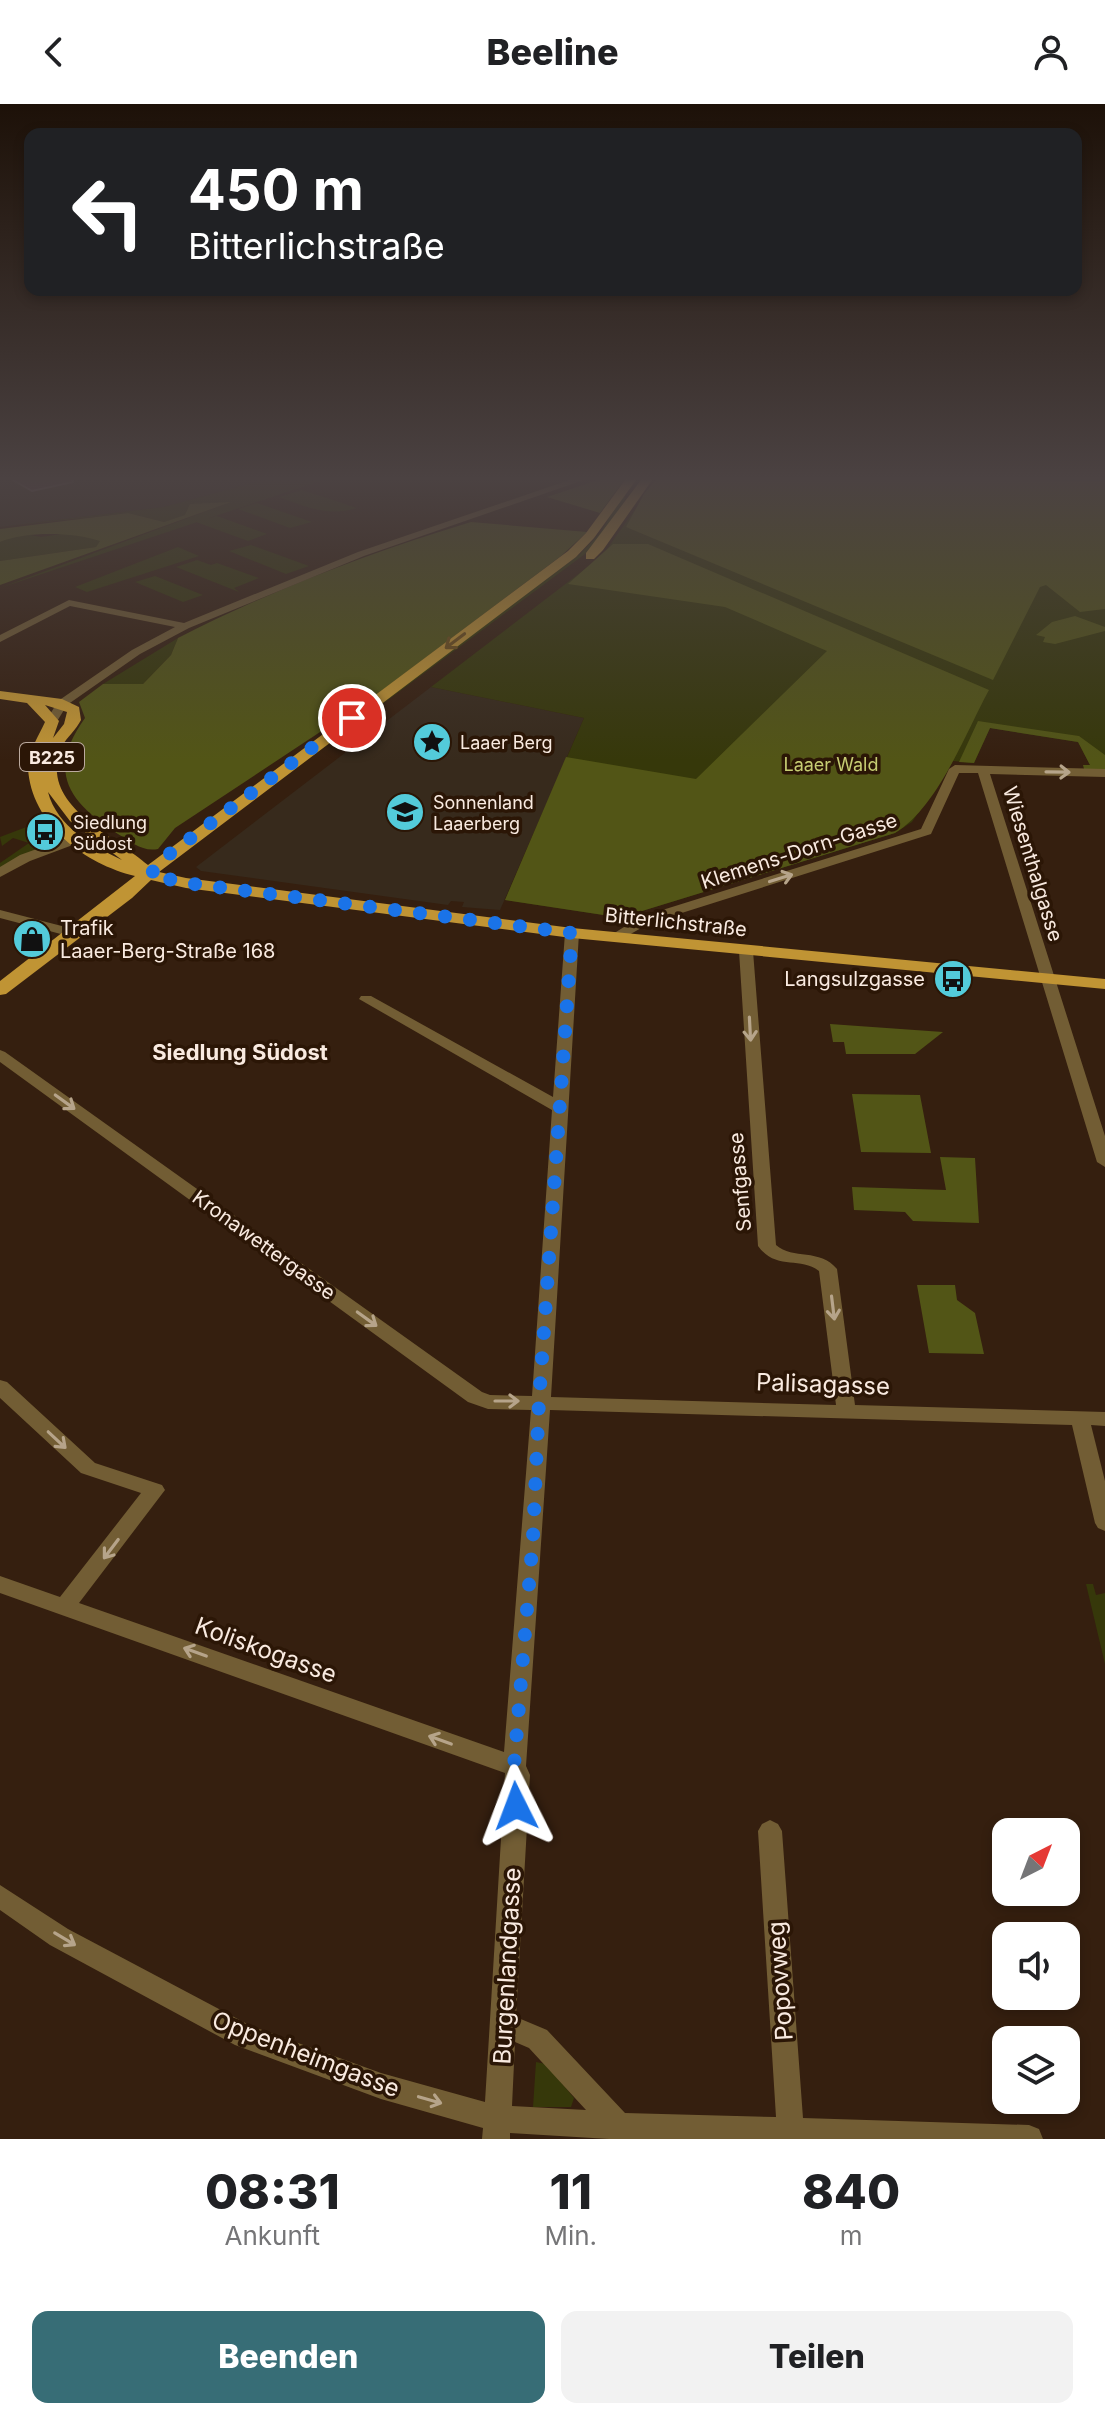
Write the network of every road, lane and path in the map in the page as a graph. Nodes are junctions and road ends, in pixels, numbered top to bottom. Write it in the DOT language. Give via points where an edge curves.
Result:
graph roads {
  1 [pos="320,571"];
  2 [pos="549,571"];
  3 [pos="570,571"];
  4 [pos="185,626"];
  5 [pos="0,639"];
  6 [pos="0,695"];
  7 [pos="33,701"];
  8 [pos="62,703"];
  9 [pos="52,721"];
  10 [pos="983,770"];
  11 [pos="1105,773"];
  12 [pos="73,840"];
  13 [pos="0,873"];
  14 [pos="150,875"];
  15 [pos="0,914"];
  16 [pos="572,933"];
  17 [pos="76,934"];
  18 [pos="615,937"];
  19 [pos="746,951"];
  20 [pos="1045,974"];
  21 [pos="1105,984"];
  22 [pos="0,990"];
  23 [pos="366,999"];
  24 [pos="0,1055"];
  25 [pos="559,1107"];
  26 [pos="1105,1162"];
  27 [pos="0,1387"];
  28 [pos="539,1401"];
  29 [pos="846,1411"];
  30 [pos="1080,1418"];
  31 [pos="1105,1419"];
  32 [pos="1105,1523"];
  33 [pos="0,1584"];
  34 [pos="65,1606"];
  35 [pos="514,1766"];
  36 [pos="770,1831"];
  37 [pos="0,1896"];
  38 [pos="504,2024"];
  39 [pos="497,2129"];
  40 [pos="790,2130"];
  41 [pos="626,2133"];
  42 [pos="1029,2139"];
  1 -- 4 [label="street"];
  2 -- 14 [label="main road, one-way" via="164,858"];
  3 -- 14 [label="main road" via="176,864"];
  4 -- 5 [label="street" via="69,603"];
  4 -- 8 [label="street"];
  6 -- 7 [label="main road"];
  7 -- 8 [label="main road"];
  7 -- 9 [label="main road, B225"];
  8 -- 9 [label="street"];
  8 -- 14 [label="main road, B225" via="74,710 75,717 53,752 55,790 84,827"];
  9 -- 12 [label="main road, B225" via="37,753 36,782"];
  10 -- 11 [label="street, Klemens-Dorn-Gasse, one-way"];
  18 -- 10 [label="street, Klemens-Dorn-Gasse, one-way" via="645,920 926,831 955,769"];
  10 -- 20 [label="street, Wiesenthalgasse"];
  12 -- 13 [label="street"];
  12 -- 14 [label="main road, B225" via="117,865"];
  14 -- 16 [label="main road, Bitterlichstraße / B225"];
  14 -- 17 [label="main road"];
  15 -- 17 [label="street"];
  16 -- 18 [label="main road, Bitterlichstraße / B225"];
  16 -- 25 [label="street, Burgenlandgasse"];
  17 -- 22 [label="main road"];
  18 -- 19 [label="main road, Bitterlichstraße / B225"];
  19 -- 20 [label="main road, Bitterlichstraße / B225"];
  19 -- 29 [label="street, Senfgasse, one-way" via="767,1246 774,1254 817,1259 828,1269"];
  20 -- 21 [label="main road, Bitterlichstraße / B225"];
  20 -- 26 [label="street"];
  23 -- 25 [label="street"];
  24 -- 28 [label="street, Kronawettergasse, one-way" via="475,1397 488,1402"];
  25 -- 28 [label="street, Burgenlandgasse"];
  27 -- 34 [label="street, one-way" via="88,1468 155,1490"];
  28 -- 29 [label="street, Palisagasse"];
  28 -- 35 [label="street, Burgenlandgasse"];
  29 -- 30 [label="street, Palisagasse"];
  30 -- 31 [label="street, Palisagasse"];
  30 -- 32 [label="street"];
  33 -- 34 [label="street, Koliskogasse"];
  35 -- 34 [label="street, Koliskogasse, one-way"];
  35 -- 38 [label="street, Burgenlandgasse" via="518,1775"];
  36 -- 40 [label="street, Popovweg"];
  37 -- 39 [label="street, Oppenheimgasse, one-way" via="59,1937 244,2036"];
  38 -- 39 [label="street, Burgenlandgasse"];
  38 -- 41 [label="street" via="538,2039"];
  39 -- 41 [label="street, Oppenheimgasse"];
  40 -- 41 [label="street, Oppenheimgasse"];
  40 -- 42 [label="street, Oppenheimgasse"];
}
